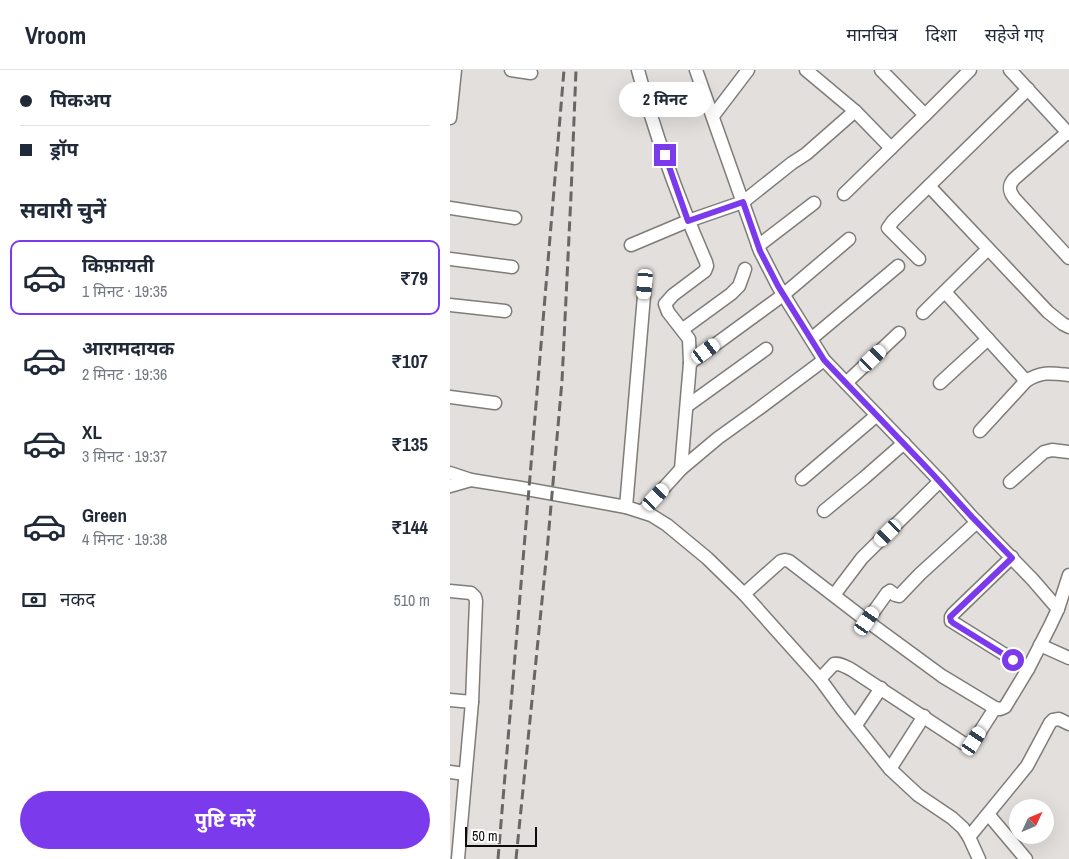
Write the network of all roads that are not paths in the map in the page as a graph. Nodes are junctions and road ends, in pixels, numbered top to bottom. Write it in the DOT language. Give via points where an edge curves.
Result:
graph roads {
  1 [pos="511,70"];
  2 [pos="638,70"];
  3 [pos="696,70"];
  4 [pos="748,70"];
  5 [pos="806,70"];
  6 [pos="881,70"];
  7 [pos="970,70"];
  8 [pos="1014,71"];
  9 [pos="453,73"];
  10 [pos="531,73"];
  11 [pos="1028,89"];
  12 [pos="856,111"];
  13 [pos="925,115"];
  14 [pos="713,116"];
  15 [pos="450,118"];
  16 [pos="1068,133"];
  17 [pos="891,148"];
  18 [pos="929,186"];
  19 [pos="844,194"];
  20 [pos="743,202"];
  21 [pos="814,203"];
  22 [pos="450,208"];
  23 [pos="515,218"];
  24 [pos="688,221"];
  25 [pos="849,239"];
  26 [pos="631,245"];
  27 [pos="758,246"];
  28 [pos="988,249"];
  29 [pos="1069,258"];
  30 [pos="450,259"];
  31 [pos="919,259"];
  32 [pos="898,266"];
  33 [pos="512,267"];
  34 [pos="745,269"];
  35 [pos="645,284"];
  36 [pos="945,292"];
  37 [pos="783,295"];
  38 [pos="450,305"];
  39 [pos="505,311"];
  40 [pos="922,313"];
  41 [pos="1069,327"];
  42 [pos="682,329"];
  43 [pos="899,333"];
  44 [pos="811,339"];
  45 [pos="988,339"];
  46 [pos="766,349"];
  47 [pos="824,360"];
  48 [pos="690,362"];
  49 [pos="1069,375"];
  50 [pos="1026,381"];
  51 [pos="846,383"];
  52 [pos="940,383"];
  53 [pos="450,397"];
  54 [pos="495,403"];
  55 [pos="687,406"];
  56 [pos="877,415"];
  57 [pos="980,431"];
  58 [pos="904,443"];
  59 [pos="1069,452"];
  60 [pos="681,469"];
  61 [pos="450,474"];
  62 [pos="802,479"];
  63 [pos="471,480"];
  64 [pos="940,482"];
  65 [pos="1010,482"];
  66 [pos="450,486"];
  67 [pos="626,507"];
  68 [pos="824,510"];
  69 [pos="643,511"];
  70 [pos="977,522"];
  71 [pos="1012,558"];
  72 [pos="1069,575"];
  73 [pos="450,591"];
  74 [pos="1066,592"];
  75 [pos="744,594"];
  76 [pos="834,595"];
  77 [pos="1058,609"];
  78 [pos="867,621"];
  79 [pos="1040,645"];
  80 [pos="1069,658"];
  81 [pos="1028,669"];
  82 [pos="820,679"];
  83 [pos="881,688"];
  84 [pos="450,700"];
  85 [pos="472,702"];
  86 [pos="995,708"];
  87 [pos="924,716"];
  88 [pos="1069,724"];
  89 [pos="856,725"];
  90 [pos="890,769"];
  91 [pos="450,772"];
  92 [pos="465,774"];
  93 [pos="988,814"];
  94 [pos="969,837"];
  95 [pos="458,859"];
  96 [pos="979,859"];
  97 [pos="1026,859"];
  1 -- 10 [label="street"];
  2 -- 24 [label="street" via="647,106"];
  3 -- 14 [label="street"];
  4 -- 14 [label="street"];
  5 -- 12 [label="street"];
  6 -- 13 [label="street"];
  7 -- 13 [label="street"];
  8 -- 11 [label="street"];
  9 -- 15 [label="street"];
  11 -- 16 [label="street"];
  11 -- 18 [label="street"];
  12 -- 17 [label="street"];
  12 -- 20 [label="street"];
  13 -- 17 [label="street"];
  14 -- 20 [label="street"];
  16 -- 29 [label="street" via="1014,179 1009,190"];
  17 -- 19 [label="street"];
  18 -- 28 [label="street"];
  18 -- 31 [label="street" via="888,228"];
  20 -- 24 [label="street"];
  20 -- 27 [label="street"];
  21 -- 27 [label="street"];
  22 -- 23 [label="street"];
  24 -- 26 [label="street"];
  24 -- 42 [label="street" via="707,266 665,304"];
  25 -- 37 [label="street"];
  27 -- 37 [label="street"];
  28 -- 36 [label="street"];
  28 -- 41 [label="street" via="1048,312"];
  30 -- 33 [label="street"];
  32 -- 44 [label="street"];
  34 -- 42 [label="street" via="739,286 731,294"];
  35 -- 67 [label="street"];
  36 -- 40 [label="street"];
  36 -- 45 [label="street"];
  37 -- 44 [label="street"];
  37 -- 48 [label="street"];
  38 -- 39 [label="street"];
  42 -- 48 [label="street" via="689,339"];
  43 -- 51 [label="street"];
  44 -- 47 [label="street"];
  45 -- 50 [label="street"];
  45 -- 52 [label="street"];
  46 -- 55 [label="street"];
  47 -- 51 [label="street"];
  47 -- 60 [label="street"];
  48 -- 55 [label="street"];
  49 -- 50 [label="street" via="1045,372"];
  50 -- 57 [label="street"];
  51 -- 56 [label="street"];
  53 -- 54 [label="street"];
  55 -- 60 [label="street"];
  56 -- 58 [label="street"];
  56 -- 62 [label="street"];
  58 -- 64 [label="street"];
  58 -- 68 [label="street"];
  59 -- 65 [label="street" via="1044,452"];
  60 -- 69 [label="street"];
  61 -- 63 [label="street"];
  63 -- 66 [label="street"];
  63 -- 67 [label="street"];
  64 -- 70 [label="street"];
  64 -- 76 [label="street" via="862,558"];
  67 -- 69 [label="street"];
  69 -- 75 [label="street" via="667,525 708,558"];
  70 -- 71 [label="street"];
  70 -- 78 [label="street" via="899,596 890,591 887,593"];
  71 -- 77 [label="street"];
  71 -- 81 [label="street" via="950,617 951,621"];
  72 -- 74 [label="street"];
  73 -- 85 [label="street" via="471,593 476,599"];
  74 -- 77 [label="street"];
  75 -- 76 [label="street" via="785,560"];
  75 -- 82 [label="street"];
  76 -- 78 [label="street"];
  77 -- 79 [label="street"];
  78 -- 86 [label="street" via="942,676"];
  79 -- 80 [label="street"];
  79 -- 81 [label="street"];
  81 -- 86 [label="street" via="1005,707"];
  82 -- 83 [label="street" via="838,663"];
  82 -- 89 [label="street"];
  83 -- 87 [label="street"];
  83 -- 89 [label="street"];
  84 -- 85 [label="street"];
  85 -- 92 [label="street"];
  86 -- 87 [label="street" via="974,741 968,744"];
  87 -- 90 [label="street"];
  88 -- 93 [label="street" via="1053,720 1027,766"];
  89 -- 90 [label="street"];
  90 -- 94 [label="street" via="918,795 952,818"];
  91 -- 92 [label="street"];
  92 -- 95 [label="street"];
  93 -- 94 [label="street"];
  93 -- 97 [label="street"];
  94 -- 96 [label="street"];
}
